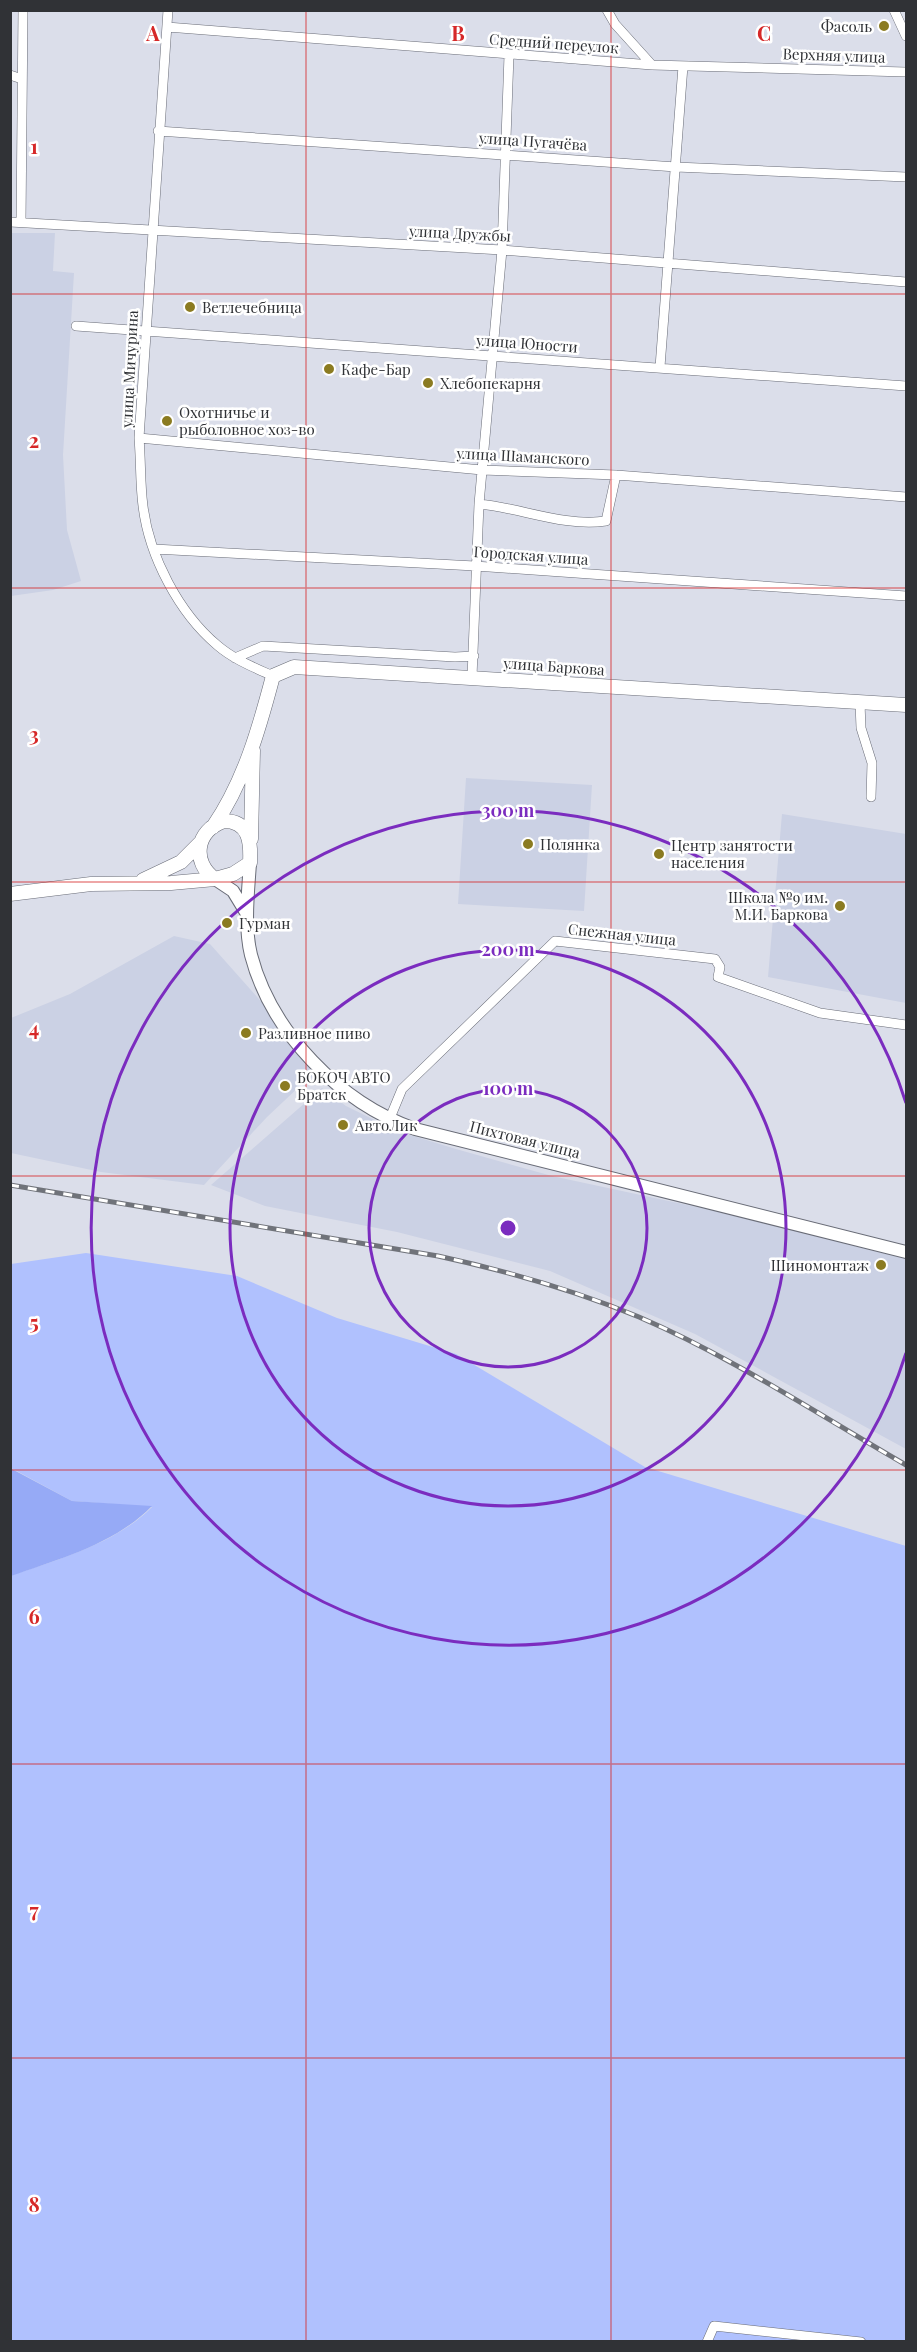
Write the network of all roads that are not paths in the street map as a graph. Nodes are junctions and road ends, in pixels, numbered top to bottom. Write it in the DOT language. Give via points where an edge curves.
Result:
graph roads {
  1 [pos="23,10"];
  2 [pos="168,10"];
  3 [pos="607,10"];
  4 [pos="894,10"];
  5 [pos="167,27"];
  6 [pos="906,36"];
  7 [pos="509,55"];
  8 [pos="652,65"];
  9 [pos="683,66"];
  10 [pos="906,72"];
  11 [pos="10,75"];
  12 [pos="22,79"];
  13 [pos="158,131"];
  14 [pos="504,153"];
  15 [pos="676,167"];
  16 [pos="906,177"];
  17 [pos="16,222"];
  18 [pos="152,231"];
  19 [pos="502,250"];
  20 [pos="667,263"];
  21 [pos="906,282"];
  22 [pos="76,326"];
  23 [pos="146,332"];
  24 [pos="493,355"];
  25 [pos="660,368"];
  26 [pos="906,386"];
  27 [pos="139,438"];
  28 [pos="482,470"];
  29 [pos="615,475"];
  30 [pos="906,497"];
  31 [pos="479,504"];
  32 [pos="154,549"];
  33 [pos="475,567"];
  34 [pos="906,596"];
  35 [pos="474,656"];
  36 [pos="235,658"];
  37 [pos="273,676"];
  38 [pos="472,677"];
  39 [pos="860,703"];
  40 [pos="906,705"];
  41 [pos="253,745"];
  42 [pos="872,797"];
  43 [pos="213,827"];
  44 [pos="202,842"];
  45 [pos="251,842"];
  46 [pos="250,863"];
  47 [pos="215,879"];
  48 [pos="135,882"];
  49 [pos="10,894"];
  50 [pos="248,915"];
  51 [pos="906,1025"];
  52 [pos="390,1118"];
  53 [pos="906,1252"];
  54 [pos="707,2342"];
  55 [pos="861,2342"];
  1 -- 12 [label="street"];
  2 -- 5 [label="street, улица Мичурина"];
  3 -- 8 [label="street"];
  4 -- 6 [label="street"];
  5 -- 7 [label="street, Средний переулок"];
  5 -- 13 [label="street, улица Мичурина"];
  7 -- 8 [label="street, Средний переулок"];
  7 -- 14 [label="street"];
  8 -- 9 [label="street, Верхняя улица"];
  9 -- 10 [label="street, Верхняя улица"];
  9 -- 15 [label="street"];
  11 -- 12 [label="street"];
  12 -- 17 [label="street"];
  13 -- 14 [label="street, улица Пугачёва"];
  13 -- 18 [label="street, улица Мичурина"];
  14 -- 15 [label="street, улица Пугачёва"];
  14 -- 19 [label="street"];
  15 -- 16 [label="street, улица Пугачёва"];
  15 -- 20 [label="street"];
  17 -- 18 [label="street, улица Дружбы"];
  18 -- 19 [label="street, улица Дружбы"];
  18 -- 23 [label="street, улица Мичурина"];
  19 -- 20 [label="street, улица Дружбы"];
  19 -- 24 [label="street"];
  20 -- 21 [label="street, улица Дружбы"];
  20 -- 25 [label="street"];
  22 -- 23 [label="street, улица Юности"];
  23 -- 24 [label="street, улица Юности"];
  23 -- 27 [label="street, улица Мичурина"];
  24 -- 25 [label="street, улица Юности"];
  24 -- 28 [label="street"];
  25 -- 26 [label="street, улица Юности"];
  27 -- 28 [label="street, улица Шаманского"];
  27 -- 32 [label="street, улица Мичурина" via="143,508"];
  28 -- 29 [label="street, улица Шаманского"];
  28 -- 31 [label="street"];
  29 -- 30 [label="street, улица Шаманского"];
  29 -- 31 [label="street" via="606,521 550,519"];
  31 -- 33 [label="street"];
  32 -- 33 [label="street, Городская улица"];
  32 -- 36 [label="street, улица Мичурина" via="184,608 216,645"];
  33 -- 34 [label="street, Городская улица"];
  33 -- 35 [label="street"];
  35 -- 36 [label="street" via="263,646"];
  35 -- 38 [label="street"];
  36 -- 37 [label="street, улица Мичурина"];
  37 -- 38 [label="main road, улица Баркова" via="294,667 310,666"];
  37 -- 41 [label="main road"];
  38 -- 39 [label="main road, улица Баркова"];
  39 -- 40 [label="main road, улица Баркова"];
  39 -- 42 [label="street" via="861,728 872,763"];
  41 -- 43 [label="main road"];
  41 -- 45 [label="main road"];
  43 -- 44 [label="main road"];
  43 -- 45 [label="main road" via="224,821 236,823 244,828"];
  44 -- 47 [label="main road" via="200,863"];
  44 -- 48 [label="main road" via="181,862"];
  45 -- 46 [label="main road"];
  46 -- 47 [label="main road"];
  46 -- 50 [label="street, Пихтовая улица"];
  47 -- 48 [label="main road"];
  47 -- 50 [label="street" via="233,891"];
  48 -- 49 [label="main road"];
  50 -- 52 [label="street, Пихтовая улица" via="248,939 259,980 287,1030 331,1078"];
  51 -- 52 [label="street, Снежная улица" via="820,1013 773,998 718,977 720,967 715,959 555,941 402,1089"];
  52 -- 53 [label="street, Пихтовая улица" via="415,1129"];
  54 -- 55 [label="street" via="714,2326"];
}
